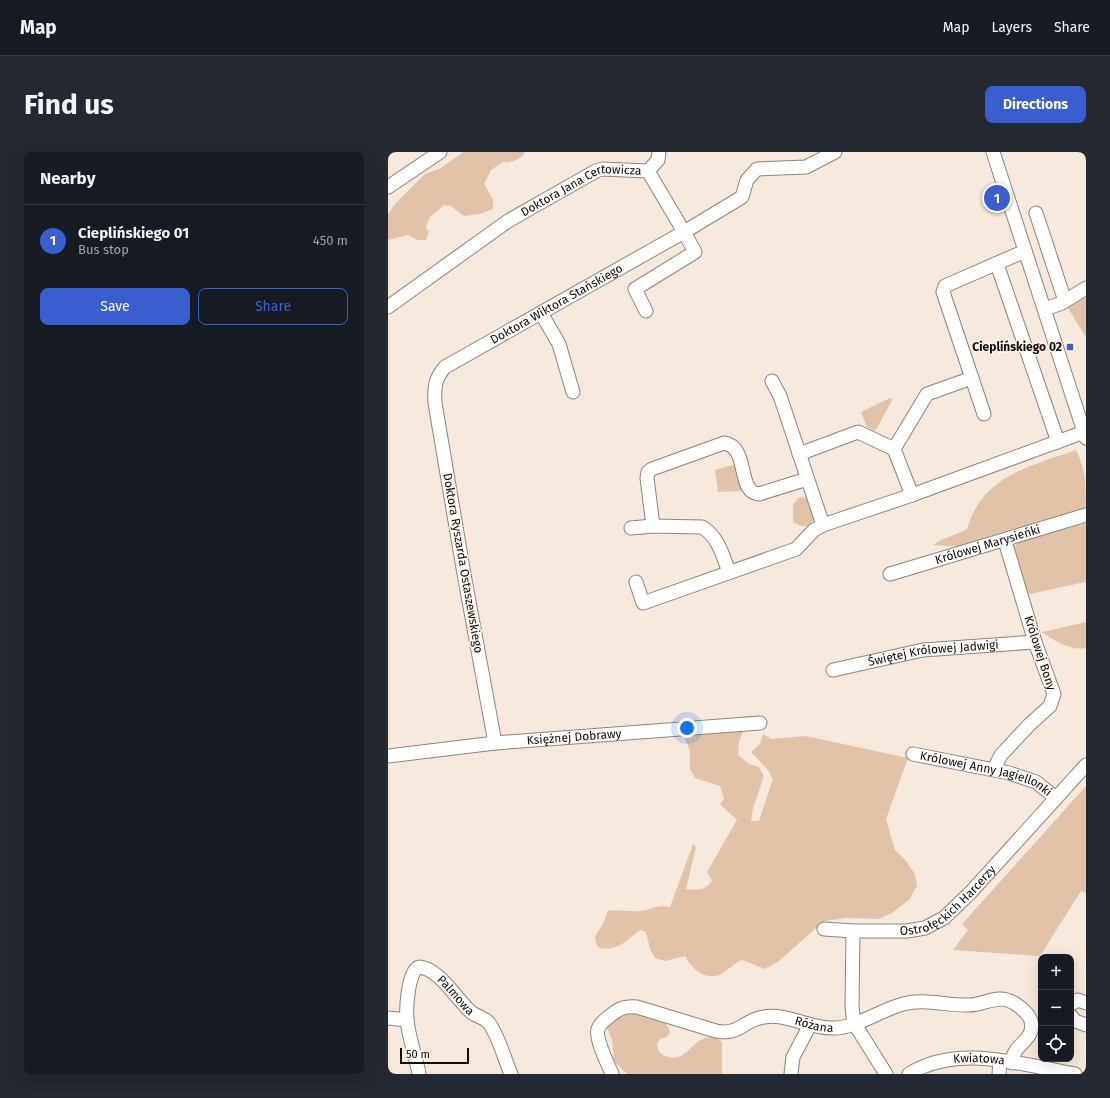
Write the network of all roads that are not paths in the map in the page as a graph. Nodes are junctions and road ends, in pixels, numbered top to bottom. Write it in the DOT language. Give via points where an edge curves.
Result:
graph roads {
  1 [pos="440,152"];
  2 [pos="659,152"];
  3 [pos="835,152"];
  4 [pos="993,152"];
  5 [pos="648,171"];
  6 [pos="388,187"];
  7 [pos="1036,212"];
  8 [pos="684,232"];
  9 [pos="1025,251"];
  10 [pos="997,264"];
  11 [pos="1086,288"];
  12 [pos="1065,301"];
  13 [pos="388,307"];
  14 [pos="1044,309"];
  15 [pos="646,311"];
  16 [pos="541,313"];
  17 [pos="972,378"];
  18 [pos="772,381"];
  19 [pos="436,382"];
  20 [pos="573,392"];
  21 [pos="984,414"];
  22 [pos="1085,435"];
  23 [pos="1058,442"];
  24 [pos="894,449"];
  25 [pos="799,454"];
  26 [pos="807,479"];
  27 [pos="912,495"];
  28 [pos="1086,515"];
  29 [pos="823,525"];
  30 [pos="653,526"];
  31 [pos="631,528"];
  32 [pos="1005,541"];
  33 [pos="728,572"];
  34 [pos="890,574"];
  35 [pos="636,582"];
  36 [pos="1035,642"];
  37 [pos="833,670"];
  38 [pos="760,723"];
  39 [pos="495,743"];
  40 [pos="913,754"];
  41 [pos="388,756"];
  42 [pos="1086,765"];
  43 [pos="994,769"];
  44 [pos="1056,798"];
  45 [pos="824,929"];
  46 [pos="854,931"];
  47 [pos="1074,1002"];
  48 [pos="1086,1003"];
  49 [pos="388,1018"];
  50 [pos="407,1020"];
  51 [pos="1074,1020"];
  52 [pos="854,1023"];
  53 [pos="810,1025"];
  54 [pos="1086,1025"];
  55 [pos="1003,1066"];
  56 [pos="419,1074"];
  57 [pos="511,1074"];
  58 [pos="612,1074"];
  59 [pos="791,1074"];
  60 [pos="886,1074"];
  61 [pos="909,1074"];
  62 [pos="1075,1074"];
  1 -- 6 [label="street"];
  2 -- 5 [label="street" via="658,160"];
  3 -- 8 [label="street" via="806,167 757,169 747,180 742,197"];
  4 -- 9 [label="street"];
  5 -- 8 [label="street, Doktora Jana Certowicza"];
  5 -- 13 [label="street, Doktora Jana Certowicza" via="602,169 590,173 508,221"];
  7 -- 12 [label="street"];
  8 -- 15 [label="street, Doktora Jana Certowicza" via="695,252 635,289"];
  8 -- 16 [label="street, Doktora Wiktora Stańskiego"];
  9 -- 10 [label="street"];
  9 -- 14 [label="street"];
  10 -- 17 [label="street" via="945,286 943,292"];
  10 -- 23 [label="street"];
  11 -- 12 [label="street"];
  12 -- 14 [label="street"];
  14 -- 22 [label="street"];
  16 -- 19 [label="street, Doktora Wiktora Stańskiego" via="445,367"];
  16 -- 20 [label="street" via="559,344"];
  17 -- 21 [label="street"];
  17 -- 24 [label="street" via="927,394"];
  18 -- 25 [label="street" via="780,396"];
  19 -- 39 [label="street, Doktora Ryszarda Ostaszewskiego" via="435,403"];
  22 -- 23 [label="street"];
  23 -- 27 [label="street"];
  24 -- 25 [label="street" via="858,432"];
  24 -- 27 [label="street"];
  25 -- 26 [label="street"];
  26 -- 29 [label="street"];
  26 -- 30 [label="street" via="755,494 749,489 736,449 724,443 648,472"];
  27 -- 29 [label="street"];
  28 -- 32 [label="street, Królowej Marysieńki"];
  29 -- 33 [label="street" via="814,530 796,549"];
  30 -- 31 [label="street"];
  30 -- 33 [label="street" via="705,529 721,548"];
  32 -- 34 [label="street, Królowej Marysieńki"];
  32 -- 36 [label="street, Królowej Bony"];
  33 -- 35 [label="street" via="643,603"];
  36 -- 37 [label="street, Świętej Królowej Jadwigi" via="923,650"];
  36 -- 43 [label="street, Królowej Bony" via="1054,694 1050,706 1001,754"];
  38 -- 39 [label="street, Księżnej Dobrawy"];
  39 -- 41 [label="street, Księżnej Dobrawy"];
  40 -- 43 [label="street, Królowej Anny Jagiellonki"];
  42 -- 44 [label="street, Ostrołęckich Harcerzy"];
  43 -- 44 [label="street, Królowej Anny Jagiellonki" via="1036,782"];
  44 -- 46 [label="street, Ostrołęckich Harcerzy" via="944,918 925,928 907,931"];
  45 -- 46 [label="street, Ostrołęckich Harcerzy"];
  46 -- 52 [label="street"];
  47 -- 48 [label="street" via="1078,1000"];
  49 -- 50 [label="street"];
  50 -- 56 [label="street"];
  50 -- 57 [label="street, Palmowa" via="409,985 416,968 427,968 454,992 470,1012 487,1021 493,1029"];
  51 -- 54 [label="street"];
  52 -- 53 [label="street, Różana" via="832,1028"];
  52 -- 55 [label="street, Różana" via="892,1007 916,1001 969,1005 999,999 1009,1000 1030,1017 1032,1027 1029,1037"];
  52 -- 60 [label="street"];
  53 -- 58 [label="street, Różana" via="782,1017 767,1017 728,1033 626,1006 605,1019 598,1029 598,1036"];
  53 -- 59 [label="street" via="794,1057"];
  55 -- 61 [label="street, Kwiatowa" via="986,1059 955,1058 928,1064"];
  55 -- 62 [label="street, Kwiatowa"];
}
